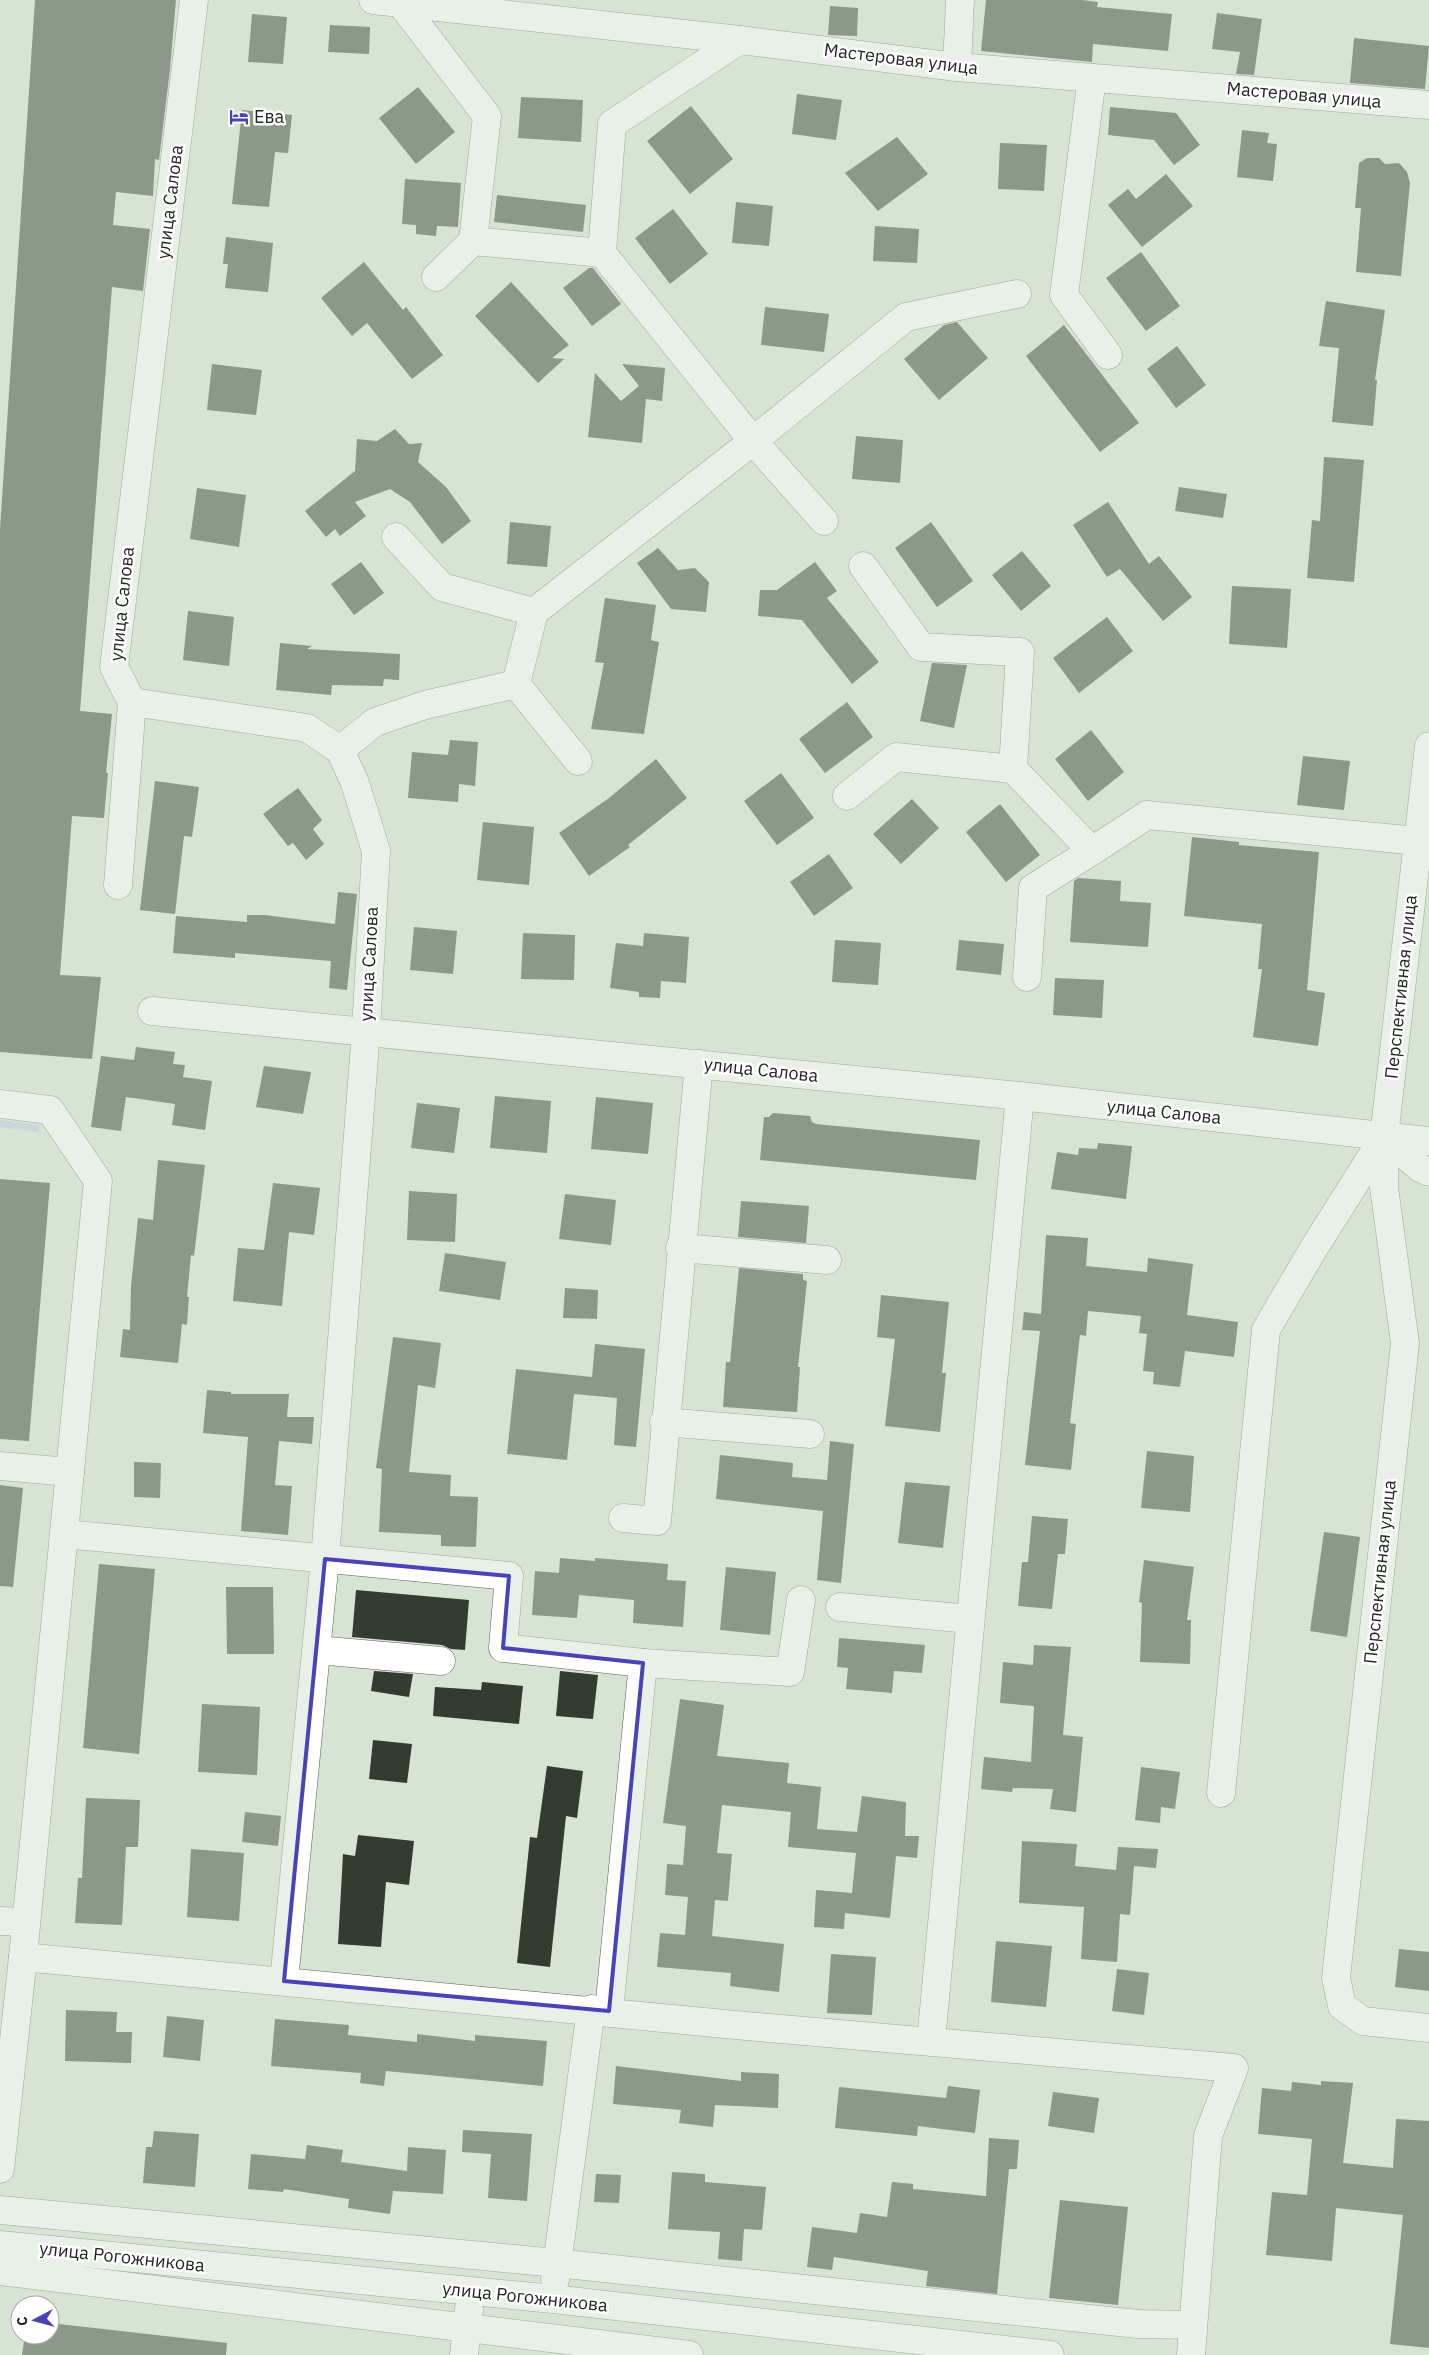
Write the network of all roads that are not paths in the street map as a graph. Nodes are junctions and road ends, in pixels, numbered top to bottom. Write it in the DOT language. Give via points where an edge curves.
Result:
graph roads {
  1 [pos="194,0"];
  2 [pos="960,0"];
  3 [pos="386,1"];
  4 [pos="740,40"];
  5 [pos="957,67"];
  6 [pos="1092,78"];
  7 [pos="1429,105"];
  8 [pos="473,241"];
  9 [pos="602,253"];
  10 [pos="436,276"];
  11 [pos="1017,294"];
  12 [pos="1108,355"];
  13 [pos="753,441"];
  14 [pos="824,521"];
  15 [pos="396,537"];
  16 [pos="863,566"];
  17 [pos="534,612"];
  18 [pos="516,684"];
  19 [pos="132,702"];
  20 [pos="1429,746"];
  21 [pos="340,750"];
  22 [pos="578,761"];
  23 [pos="1014,769"];
  24 [pos="847,796"];
  25 [pos="1423,841"];
  26 [pos="1092,850"];
  27 [pos="118,885"];
  28 [pos="1027,977"];
  29 [pos="152,1011"];
  30 [pos="366,1031"];
  31 [pos="699,1064"];
  32 [pos="1020,1096"];
  33 [pos="0,1104"];
  34 [pos="1384,1137"];
  35 [pos="1429,1141"];
  36 [pos="1429,1172"];
  37 [pos="680,1248"];
  38 [pos="827,1260"];
  39 [pos="664,1422"];
  40 [pos="810,1434"];
  41 [pos="0,1466"];
  42 [pos="70,1472"];
  43 [pos="623,1518"];
  44 [pos="65,1534"];
  45 [pos="325,1559"];
  46 [pos="801,1600"];
  47 [pos="840,1607"];
  48 [pos="970,1619"];
  49 [pos="317,1650"];
  50 [pos="441,1661"];
  51 [pos="643,1663"];
  52 [pos="1221,1793"];
  53 [pos="13,1922"];
  54 [pos="23,1958"];
  55 [pos="284,1981"];
  56 [pos="600,2010"];
  57 [pos="1429,2028"];
  58 [pos="930,2041"];
  59 [pos="0,2169"];
  60 [pos="0,2210"];
  61 [pos="0,2244"];
  62 [pos="556,2263"];
  63 [pos="0,2271"];
  64 [pos="471,2291"];
  65 [pos="553,2299"];
  66 [pos="1193,2325"];
  67 [pos="467,2328"];
  68 [pos="963,2350"];
  69 [pos="464,2355"];
  70 [pos="689,2355"];
  71 [pos="1050,2355"];
  72 [pos="1191,2355"];
  1 -- 19 [label="street, улица Салова" via="114,667"];
  2 -- 5 [label="street"];
  3 -- 4 [label="street, Мастеровая улица"];
  3 -- 8 [label="street" via="486,116"];
  4 -- 5 [label="street, Мастеровая улица"];
  4 -- 9 [label="street" via="612,124"];
  5 -- 6 [label="street, Мастеровая улица"];
  6 -- 7 [label="street, Мастеровая улица"];
  6 -- 12 [label="street" via="1064,295"];
  8 -- 9 [label="street"];
  8 -- 10 [label="street"];
  9 -- 13 [label="street"];
  11 -- 13 [label="street" via="906,317"];
  13 -- 14 [label="street"];
  13 -- 17 [label="street"];
  15 -- 17 [label="street" via="442,587"];
  16 -- 23 [label="street" via="921,647 1020,652"];
  17 -- 18 [label="street"];
  18 -- 21 [label="street" via="374,722"];
  18 -- 22 [label="street"];
  19 -- 21 [label="street" via="307,728"];
  19 -- 27 [label="street"];
  20 -- 25 [label="street, Перспективная улица"];
  21 -- 30 [label="street, улица Салова" via="355,783 376,851"];
  23 -- 24 [label="street" via="896,757"];
  23 -- 26 [label="street"];
  25 -- 26 [label="street" via="1147,815"];
  25 -- 34 [label="street, Перспективная улица"];
  26 -- 28 [label="street" via="1033,888"];
  29 -- 30 [label="street"];
  30 -- 31 [label="street, улица Салова"];
  30 -- 45 [label="street"];
  31 -- 32 [label="street, улица Салова"];
  31 -- 37 [label="street"];
  32 -- 34 [label="street, улица Салова"];
  32 -- 48 [label="street"];
  33 -- 42 [label="street" via="50,1110 98,1182"];
  34 -- 35 [label="street, улица Салова"];
  34 -- 36 [label="street"];
  34 -- 52 [label="street, Перспективная улица" via="1266,1330"];
  34 -- 57 [label="street, Перспективная улица" via="1384,1187 1405,1343 1336,1978 1342,2006 1363,2022"];
  37 -- 38 [label="street"];
  37 -- 39 [label="street"];
  39 -- 40 [label="street"];
  39 -- 43 [label="street" via="657,1521"];
  41 -- 42 [label="street"];
  42 -- 44 [label="street"];
  44 -- 45 [label="street"];
  44 -- 53 [label="street"];
  45 -- 49 [label="street"];
  45 -- 51 [label="street" via="509,1576 503,1648"];
  46 -- 51 [label="street" via="790,1672"];
  47 -- 48 [label="street"];
  48 -- 58 [label="street"];
  49 -- 50 [label="street"];
  49 -- 55 [label="street"];
  51 -- 56 [label="street"];
  53 -- 54 [label="street"];
  54 -- 55 [label="street"];
  54 -- 59 [label="street"];
  55 -- 56 [label="street"];
  56 -- 58 [label="street"];
  56 -- 62 [label="street"];
  58 -- 66 [label="street" via="1234,2068 1208,2136"];
  60 -- 62 [label="street"];
  61 -- 64 [label="street, улица Рогожникова"];
  62 -- 65 [label="street"];
  62 -- 66 [label="street" via="1138,2324"];
  63 -- 67 [label="street"];
  64 -- 65 [label="street, улица Рогожникова"];
  64 -- 67 [label="street"];
  65 -- 68 [label="street, улица Рогожникова"];
  66 -- 72 [label="street"];
  67 -- 69 [label="street"];
  67 -- 70 [label="street"];
  68 -- 71 [label="street, улица Рогожникова"];
}
